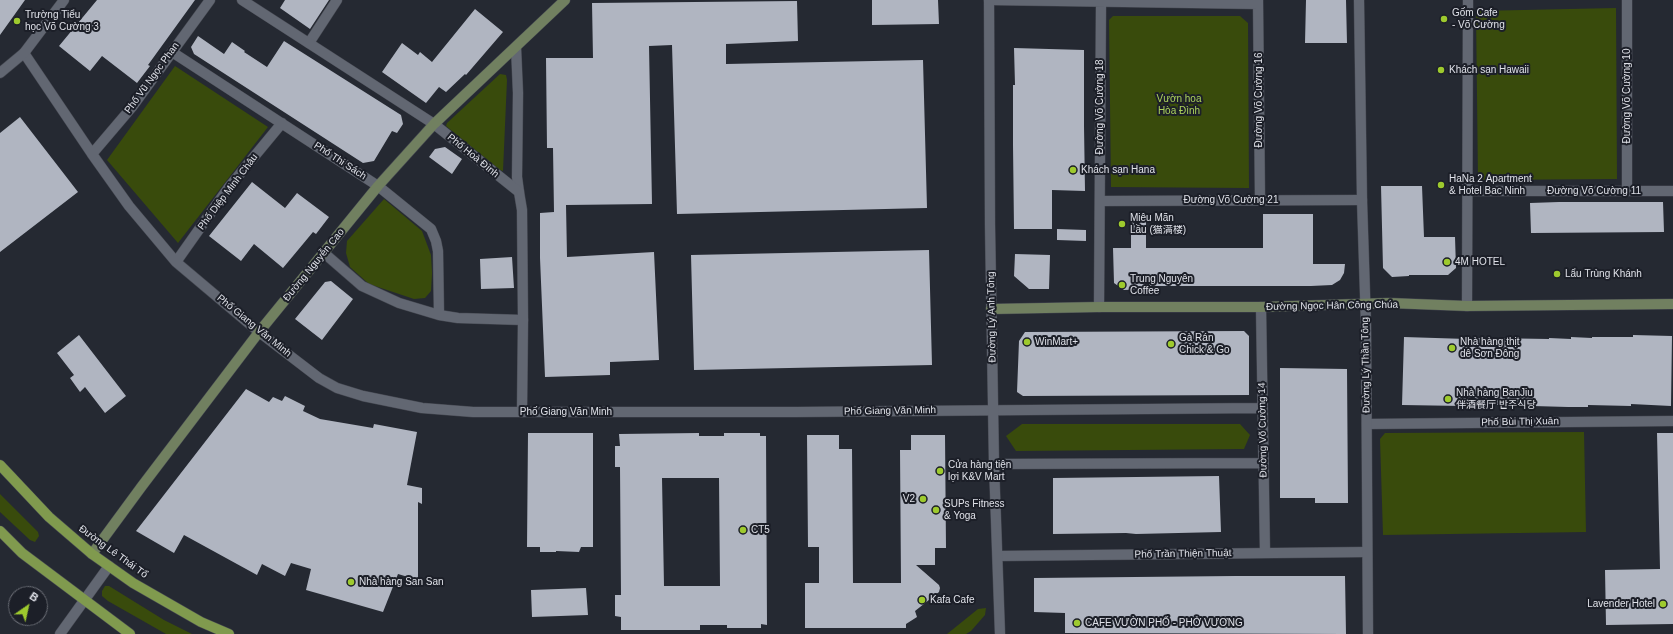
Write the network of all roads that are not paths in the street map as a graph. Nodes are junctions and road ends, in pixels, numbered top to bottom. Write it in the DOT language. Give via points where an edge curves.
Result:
graph roads {
  1 [pos="64,0"];
  2 [pos="210,0"];
  3 [pos="242,0"];
  4 [pos="338,0"];
  5 [pos="565,0"];
  6 [pos="989,0"];
  7 [pos="1359,0"];
  8 [pos="1468,0"];
  9 [pos="1627,0"];
  10 [pos="1258,2"];
  11 [pos="1101,3"];
  12 [pos="309,43"];
  13 [pos="516,47"];
  14 [pos="172,52"];
  15 [pos="24,53"];
  16 [pos="0,73"];
  17 [pos="282,123"];
  18 [pos="434,124"];
  19 [pos="92,154"];
  20 [pos="378,186"];
  21 [pos="1468,191"];
  22 [pos="1627,191"];
  23 [pos="1673,191"];
  24 [pos="519,192"];
  25 [pos="1260,200"];
  26 [pos="1362,200"];
  27 [pos="1100,201"];
  28 [pos="324,253"];
  29 [pos="176,262"];
  30 [pos="1365,304"];
  31 [pos="1673,304"];
  32 [pos="1468,306"];
  33 [pos="1099,307"];
  34 [pos="1261,308"];
  35 [pos="991,309"];
  36 [pos="439,315"];
  37 [pos="523,320"];
  38 [pos="259,332"];
  39 [pos="1262,408"];
  40 [pos="993,410"];
  41 [pos="522,412"];
  42 [pos="1673,421"];
  43 [pos="1367,424"];
  44 [pos="1263,463"];
  45 [pos="994,464"];
  46 [pos="0,466"];
  47 [pos="0,531"];
  48 [pos="1367,552"];
  49 [pos="1265,553"];
  50 [pos="92,554"];
  51 [pos="998,556"];
  52 [pos="108,566"];
  53 [pos="85,601"];
  54 [pos="60,634"];
  55 [pos="130,634"];
  56 [pos="229,634"];
  57 [pos="1000,634"];
  58 [pos="1368,634"];
  1 -- 15 [label="street"];
  2 -- 14 [label="street, Phố Vũ Ngọc Phan"];
  3 -- 12 [label="street, Phố Hoà Đình"];
  4 -- 12 [label="street"];
  5 -- 13 [label="main road, Đường Nguyễn Cao"];
  6 -- 11 [label="street"];
  6 -- 35 [label="street, Đường Lý Anh Tông"];
  7 -- 26 [label="street, Đường Lý Thần Tông"];
  8 -- 21 [label="street"];
  9 -- 22 [label="street, Đường Võ Cường 10"];
  10 -- 11 [label="street"];
  10 -- 25 [label="street, Đường Võ Cường 16"];
  11 -- 27 [label="street, Đường Võ Cường 18"];
  12 -- 18 [label="street, Phố Hoà Đình"];
  13 -- 18 [label="main road, Đường Nguyễn Cao"];
  13 -- 24 [label="street"];
  14 -- 17 [label="street, Phố Thi Sách"];
  14 -- 19 [label="street, Phố Vũ Ngọc Phan" via="132,107"];
  15 -- 16 [label="street"];
  15 -- 19 [label="street, Phố Giang Văn Minh"];
  17 -- 20 [label="street, Phố Thi Sách"];
  17 -- 29 [label="street, Phố Diệp Minh Châu" via="229,187"];
  18 -- 20 [label="main road, Đường Nguyễn Cao"];
  18 -- 24 [label="street, Phố Hoà Đình"];
  19 -- 29 [label="street, Phố Giang Văn Minh" via="129,206"];
  20 -- 28 [label="main road, Đường Nguyễn Cao"];
  20 -- 36 [label="street, Phố Thi Sách" via="431,229 438,251"];
  21 -- 22 [label="street, Đường Võ Cường 11"];
  21 -- 32 [label="street"];
  22 -- 23 [label="street, Đường Võ Cường 11"];
  24 -- 37 [label="street" via="522,210"];
  25 -- 26 [label="street, Đường Võ Cường 21"];
  25 -- 27 [label="street, Đường Võ Cường 21"];
  26 -- 30 [label="street, Đường Lý Thần Tông"];
  27 -- 33 [label="street, Đường Võ Cường 18"];
  28 -- 36 [label="street" via="367,289 399,303"];
  28 -- 38 [label="main road, Đường Nguyễn Cao"];
  29 -- 38 [label="street, Phố Giang Văn Minh"];
  30 -- 32 [label="main road, Đường Ngọc Hân Công Chúa"];
  30 -- 34 [label="main road, Đường Ngọc Hân Công Chúa"];
  30 -- 43 [label="street, Đường Lý Thần Tông"];
  31 -- 32 [label="main road, Đường Ngọc Hân Công Chúa"];
  33 -- 34 [label="main road, Đường Ngọc Hân Công Chúa"];
  33 -- 35 [label="main road, Đường Ngọc Hân Công Chúa"];
  34 -- 39 [label="street, Đường Võ Cường 14"];
  35 -- 40 [label="street, Đường Lý Anh Tông"];
  36 -- 37 [label="street"];
  37 -- 41 [label="street"];
  38 -- 41 [label="street, Phố Giang Văn Minh" via="327,384 350,392 445,411"];
  38 -- 50 [label="main road, Đường Nguyễn Cao"];
  39 -- 40 [label="street, Phố Giang Văn Minh"];
  39 -- 44 [label="street, Đường Võ Cường 14"];
  40 -- 41 [label="street, Phố Giang Văn Minh"];
  40 -- 45 [label="street, Đường Lý Anh Tông"];
  42 -- 43 [label="street, Phố Bùi Thị Xuân"];
  43 -- 48 [label="street, Đường Lý Thần Tông"];
  44 -- 45 [label="street"];
  44 -- 49 [label="street, Đường Võ Cường 14"];
  45 -- 51 [label="street, Đường Lý Anh Tông"];
  46 -- 50 [label="main road, Đường Lê Thái Tổ" via="49,517"];
  47 -- 53 [label="main road" via="22,553"];
  48 -- 49 [label="street, Phố Trần Thiện Thuật"];
  48 -- 58 [label="street, Đường Lý Thần Tông"];
  49 -- 51 [label="street, Phố Trần Thiện Thuật"];
  50 -- 52 [label="main road, Đường Lê Thái Tổ"];
  51 -- 57 [label="street, Đường Lý Anh Tông"];
  52 -- 53 [label="street"];
  52 -- 56 [label="main road, Đường Lê Thái Tổ" via="176,608"];
  53 -- 54 [label="street"];
  53 -- 55 [label="main road"];
}
